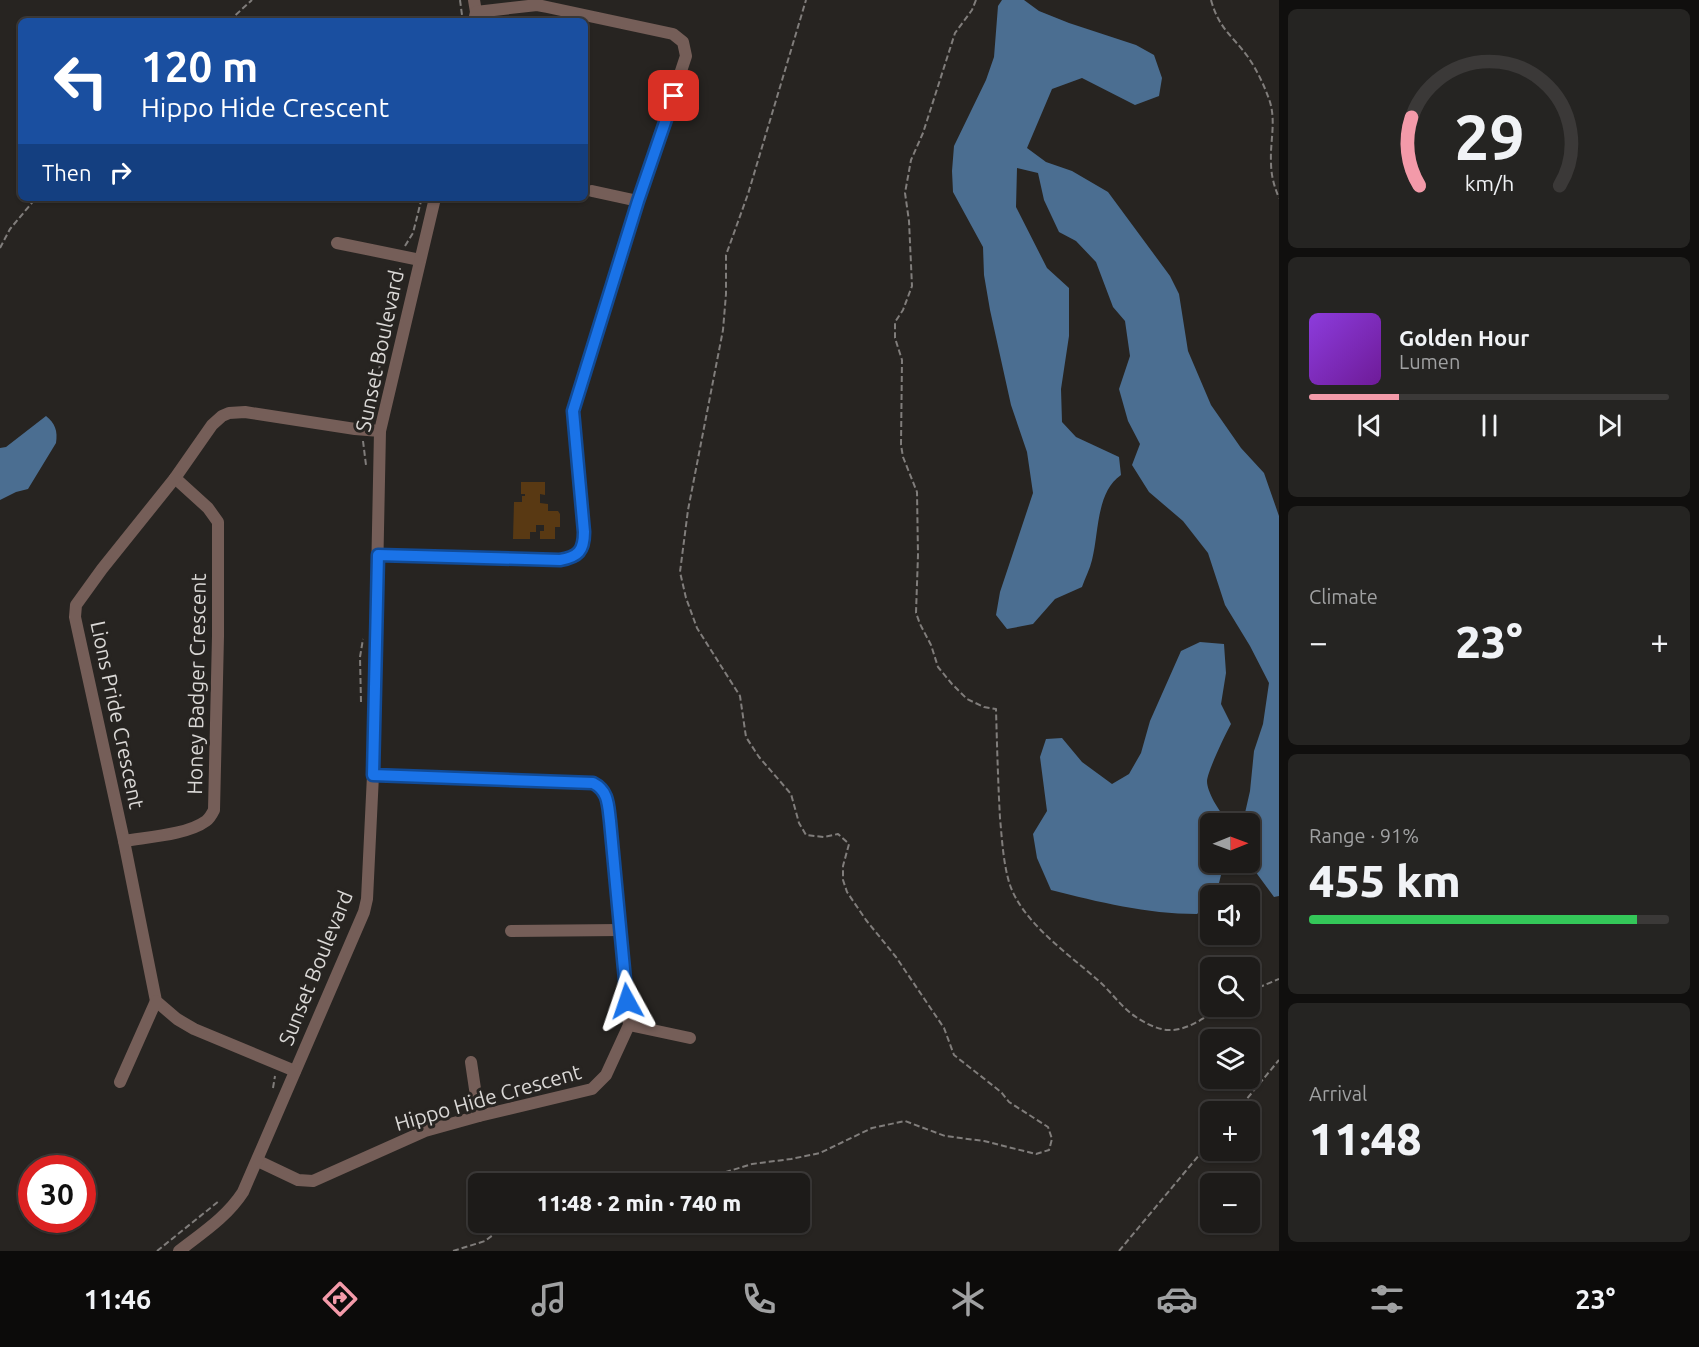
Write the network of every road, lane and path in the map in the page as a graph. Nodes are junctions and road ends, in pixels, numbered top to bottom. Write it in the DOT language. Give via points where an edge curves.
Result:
graph roads {
  1 [pos="252,0"];
  2 [pos="460,0"];
  3 [pos="806,0"];
  4 [pos="976,0"];
  5 [pos="1211,0"];
  6 [pos="475,11"];
  7 [pos="232,18"];
  8 [pos="463,18"];
  9 [pos="592,191"];
  10 [pos="1279,198"];
  11 [pos="33,201"];
  12 [pos="420,201"];
  13 [pos="434,201"];
  14 [pos="638,201"];
  15 [pos="337,243"];
  16 [pos="0,248"];
  17 [pos="400,256"];
  18 [pos="420,260"];
  19 [pos="359,429"];
  20 [pos="380,431"];
  21 [pos="366,468"];
  22 [pos="175,478"];
  23 [pos="378,555"];
  24 [pos="364,632"];
  25 [pos="361,709"];
  26 [pos="373,775"];
  27 [pos="124,841"];
  28 [pos="620,930"];
  29 [pos="511,931"];
  30 [pos="1279,980"];
  31 [pos="1260,987"];
  32 [pos="156,1001"];
  33 [pos="1203,1017"];
  34 [pos="629,1025"];
  35 [pos="690,1038"];
  36 [pos="1279,1060"];
  37 [pos="471,1062"];
  38 [pos="279,1065"];
  39 [pos="295,1071"];
  40 [pos="120,1082"];
  41 [pos="272,1093"];
  42 [pos="1245,1101"];
  43 [pos="479,1116"];
  44 [pos="1200,1154"];
  45 [pos="258,1161"];
  46 [pos="723,1173"];
  47 [pos="223,1197"];
  48 [pos="496,1233"];
  49 [pos="157,1251"];
  50 [pos="179,1251"];
  51 [pos="453,1251"];
  52 [pos="1119,1251"];
  1 -- 7 [label="path"];
  2 -- 8 [label="path"];
  3 -- 46 [label="path" via="726,255 723,330 680,572 697,628 740,696 746,737 791,794 806,835 838,834 849,844 843,880 847,892 944,1028 954,1055 995,1086 1009,1102 1048,1126 1052,1139 1049,1150 1036,1154 945,1136 905,1121 872,1128 820,1153"];
  4 -- 33 [label="path" via="955,33 911,160 905,193 912,286 895,322 895,338 902,360 901,445 917,492 916,613 939,667 952,684 967,699 996,709 1004,861 1015,897 1053,942 1134,1016 1170,1030"];
  5 -- 10 [label="path" via="1227,33 1249,58 1270,104 1271,162"];
  6 -- 14 [label="street" via="537,5 673,34 683,42 686,56 682,75"];
  9 -- 14 [label="street"];
  11 -- 16 [label="path"];
  12 -- 17 [label="path" via="413,233"];
  13 -- 18 [label="street, Sunset Boulevard"];
  14 -- 23 [label="street" via="573,411 584,532 579,553 560,560"];
  15 -- 17 [label="street"];
  17 -- 18 [label="street"];
  17 -- 19 [label="path" via="400,278 384,349 370,408"];
  18 -- 20 [label="street, Sunset Boulevard"];
  19 -- 20 [label="street, Lions Pride Crescent"];
  19 -- 21 [label="path"];
  19 -- 22 [label="street, Lions Pride Crescent" via="229,412 212,425"];
  20 -- 23 [label="street, Sunset Boulevard"];
  22 -- 27 [label="street, Lions Pride Crescent" via="76,605 78,631"];
  22 -- 27 [label="street, Honey Badger Crescent" via="218,522 214,810 209,820 197,826"];
  23 -- 26 [label="street, Sunset Boulevard"];
  24 -- 25 [label="path" via="360,657"];
  26 -- 28 [label="street" via="593,783 601,787 610,821"];
  26 -- 39 [label="street, Sunset Boulevard" via="369,890 364,912"];
  27 -- 32 [label="street, Lions Pride Crescent"];
  28 -- 29 [label="street"];
  28 -- 34 [label="street"];
  30 -- 31 [label="path"];
  32 -- 38 [label="street" via="194,1029"];
  32 -- 40 [label="street"];
  34 -- 35 [label="street"];
  34 -- 43 [label="street, Hippo Hide Crescent" via="606,1075 592,1089"];
  36 -- 42 [label="path"];
  37 -- 43 [label="street"];
  38 -- 39 [label="street"];
  38 -- 41 [label="path"];
  39 -- 45 [label="street, Sunset Boulevard"];
  43 -- 45 [label="street, Hippo Hide Crescent" via="425,1131 313,1181 298,1180"];
  44 -- 52 [label="path"];
  45 -- 50 [label="street, Sunset Boulevard" via="235,1205"];
  47 -- 49 [label="path"];
  48 -- 51 [label="path" via="485,1241"];
}
